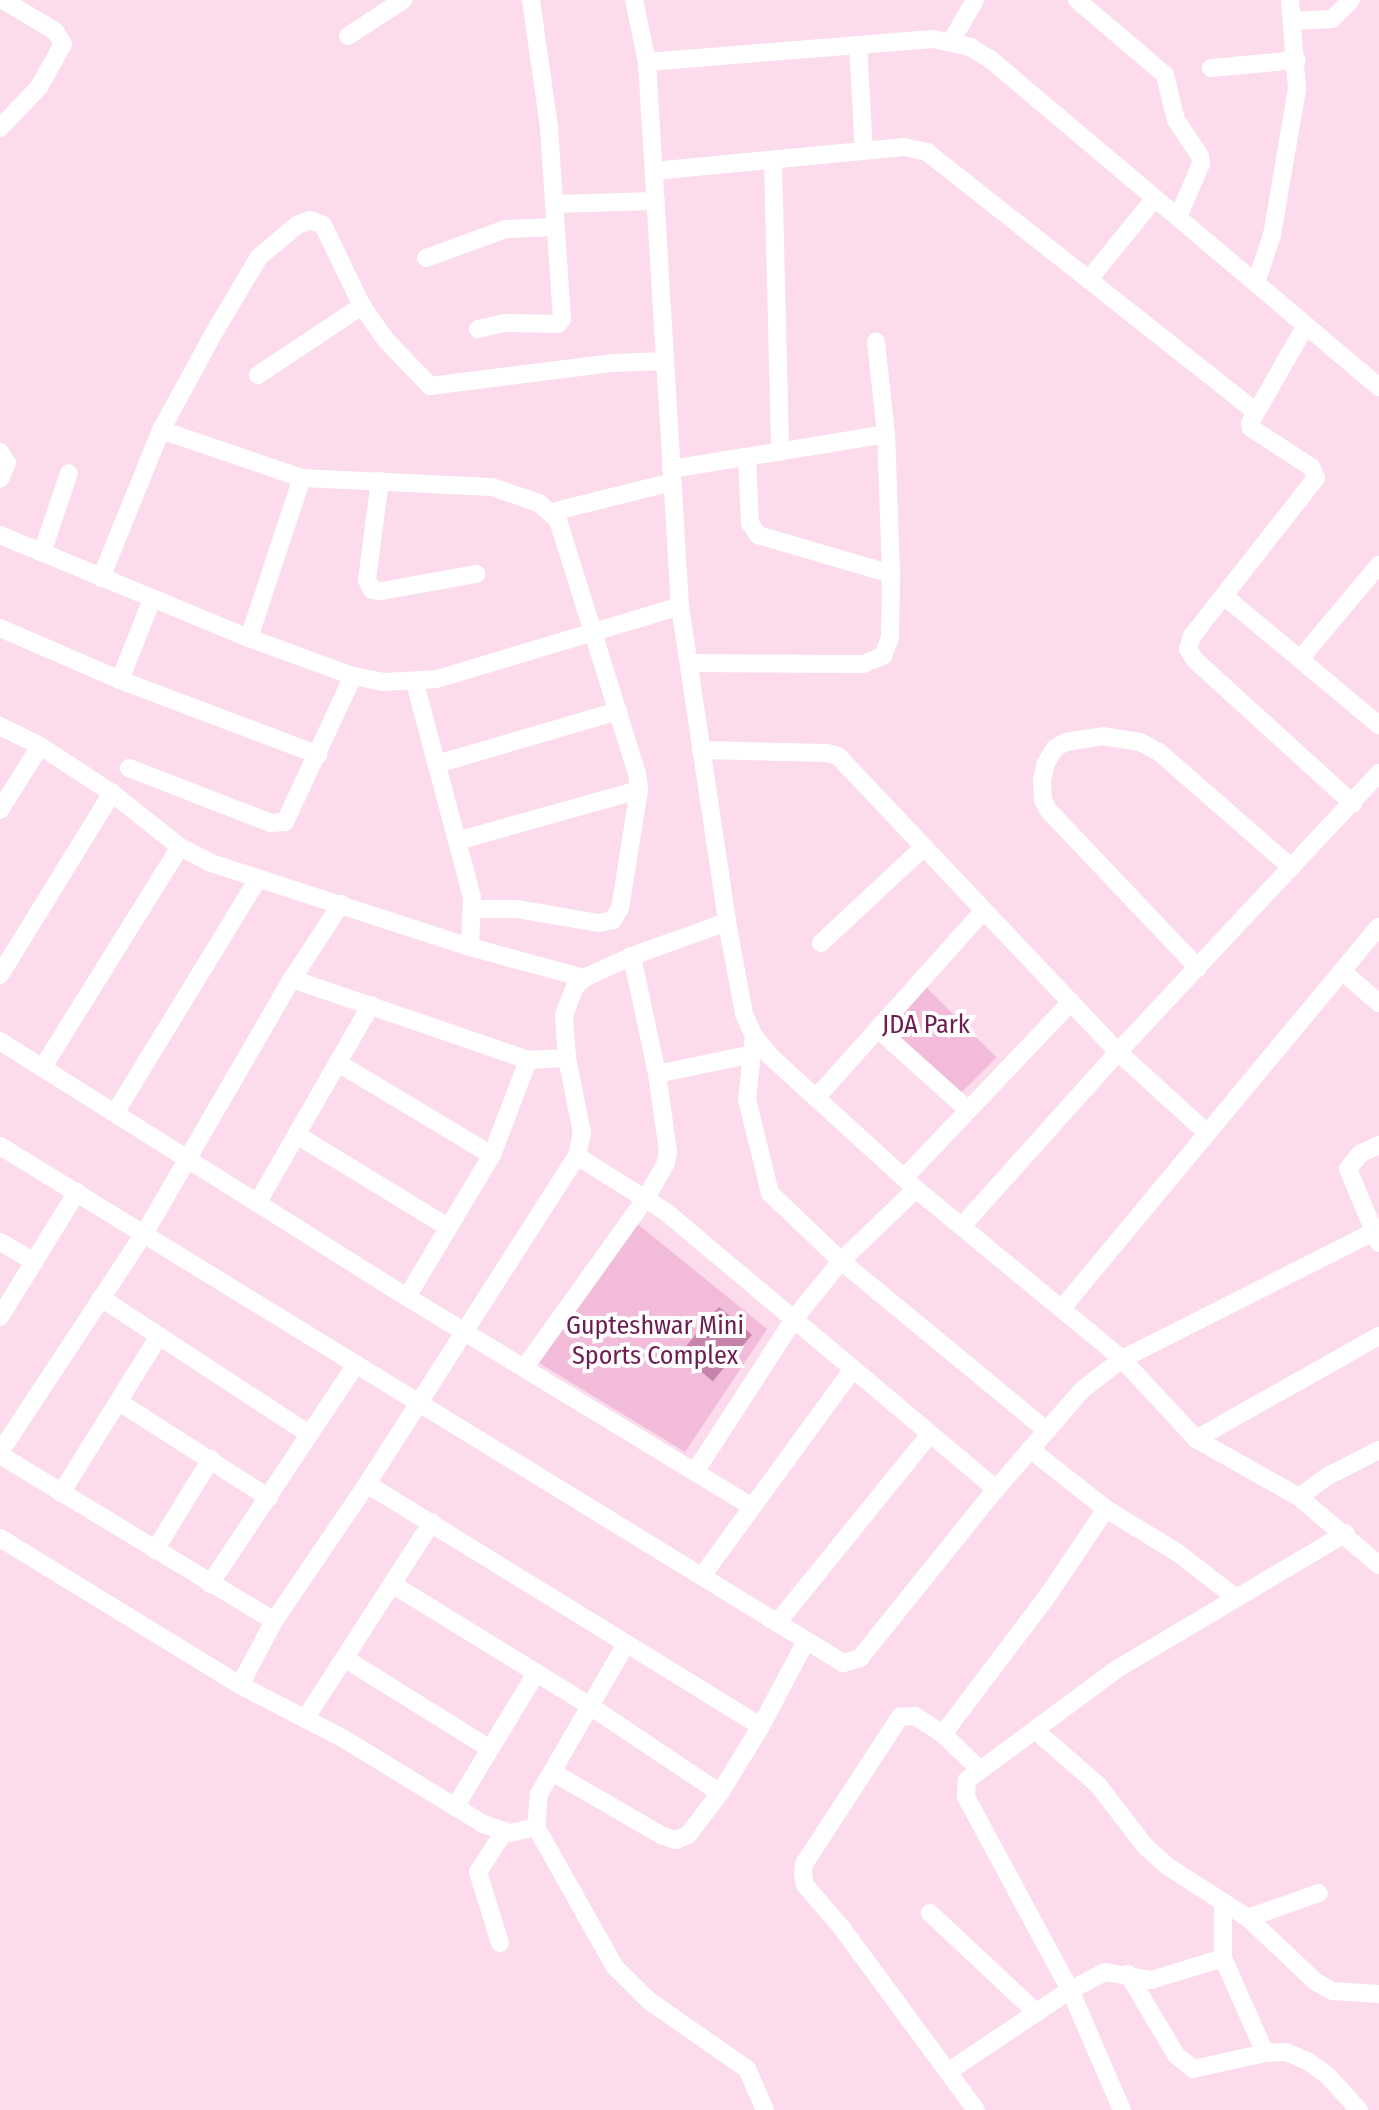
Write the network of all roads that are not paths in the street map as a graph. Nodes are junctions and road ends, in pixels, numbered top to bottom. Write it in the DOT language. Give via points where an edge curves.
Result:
graph roads {
  1 [pos="3,0"];
  2 [pos="403,0"];
  3 [pos="531,0"];
  4 [pos="634,0"];
  5 [pos="975,0"];
  6 [pos="1077,0"];
  7 [pos="1290,0"];
  8 [pos="1351,0"];
  9 [pos="1293,21"];
  10 [pos="348,36"];
  11 [pos="952,40"];
  12 [pos="858,45"];
  13 [pos="1297,60"];
  14 [pos="647,62"];
  15 [pos="1211,68"];
  16 [pos="0,128"];
  17 [pos="864,151"];
  18 [pos="773,160"];
  19 [pos="654,171"];
  20 [pos="1155,198"];
  21 [pos="656,201"];
  22 [pos="555,204"];
  23 [pos="1178,217"];
  24 [pos="556,227"];
  25 [pos="426,258"];
  26 [pos="1090,278"];
  27 [pos="1256,283"];
  28 [pos="362,306"];
  29 [pos="1306,325"];
  30 [pos="478,329"];
  31 [pos="876,342"];
  32 [pos="665,361"];
  33 [pos="258,375"];
  34 [pos="1379,387"];
  35 [pos="1255,411"];
  36 [pos="161,430"];
  37 [pos="886,434"];
  38 [pos="0,452"];
  39 [pos="780,452"];
  40 [pos="747,457"];
  41 [pos="69,473"];
  42 [pos="672,476"];
  43 [pos="302,478"];
  44 [pos="0,479"];
  45 [pos="380,481"];
  46 [pos="552,512"];
  47 [pos="0,535"];
  48 [pos="42,553"];
  49 [pos="1379,565"];
  50 [pos="476,574"];
  51 [pos="891,574"];
  52 [pos="101,578"];
  53 [pos="1224,596"];
  54 [pos="152,599"];
  55 [pos="680,606"];
  56 [pos="0,628"];
  57 [pos="590,632"];
  58 [pos="249,638"];
  59 [pos="1300,659"];
  60 [pos="689,663"];
  61 [pos="353,676"];
  62 [pos="120,680"];
  63 [pos="415,683"];
  64 [pos="618,711"];
  65 [pos="1379,725"];
  66 [pos="0,726"];
  67 [pos="40,746"];
  68 [pos="701,750"];
  69 [pos="318,755"];
  70 [pos="437,764"];
  71 [pos="129,768"];
  72 [pos="1379,773"];
  73 [pos="639,790"];
  74 [pos="112,793"];
  75 [pos="1353,804"];
  76 [pos="0,810"];
  77 [pos="457,841"];
  78 [pos="180,847"];
  79 [pos="923,848"];
  80 [pos="1292,868"];
  81 [pos="258,879"];
  82 [pos="341,904"];
  83 [pos="473,909"];
  84 [pos="983,911"];
  85 [pos="727,922"];
  86 [pos="1379,927"];
  87 [pos="821,943"];
  88 [pos="470,947"];
  89 [pos="632,956"];
  90 [pos="1198,968"];
  91 [pos="1342,971"];
  92 [pos="0,975"];
  93 [pos="584,978"];
  94 [pos="292,979"];
  95 [pos="1071,1002"];
  96 [pos="1379,1003"];
  97 [pos="371,1005"];
  98 [pos="878,1029"];
  99 [pos="0,1041"];
  100 [pos="752,1046"];
  101 [pos="1118,1052"];
  102 [pos="567,1058"];
  103 [pos="528,1060"];
  104 [pos="338,1063"];
  105 [pos="43,1067"];
  106 [pos="657,1074"];
  107 [pos="816,1098"];
  108 [pos="968,1110"];
  109 [pos="115,1113"];
  110 [pos="1207,1133"];
  111 [pos="297,1135"];
  112 [pos="1379,1145"];
  113 [pos="0,1146"];
  114 [pos="492,1155"];
  115 [pos="577,1156"];
  116 [pos="189,1157"];
  117 [pos="910,1184"];
  118 [pos="77,1192"];
  119 [pos="646,1198"];
  120 [pos="258,1202"];
  121 [pos="962,1226"];
  122 [pos="448,1227"];
  123 [pos="144,1234"];
  124 [pos="1377,1234"];
  125 [pos="0,1242"];
  126 [pos="841,1261"];
  127 [pos="35,1262"];
  128 [pos="407,1297"];
  129 [pos="101,1298"];
  130 [pos="1063,1307"];
  131 [pos="0,1317"];
  132 [pos="794,1319"];
  133 [pos="466,1332"];
  134 [pos="159,1336"];
  135 [pos="1379,1336"];
  136 [pos="1122,1359"];
  137 [pos="356,1364"];
  138 [pos="525,1367"];
  139 [pos="853,1369"];
  140 [pos="119,1402"];
  141 [pos="419,1403"];
  142 [pos="1047,1431"];
  143 [pos="309,1434"];
  144 [pos="930,1434"];
  145 [pos="1196,1439"];
  146 [pos="1030,1449"];
  147 [pos="1379,1450"];
  148 [pos="0,1454"];
  149 [pos="211,1459"];
  150 [pos="695,1472"];
  151 [pos="367,1484"];
  152 [pos="996,1489"];
  153 [pos="61,1493"];
  154 [pos="1299,1497"];
  155 [pos="269,1498"];
  156 [pos="752,1507"];
  157 [pos="1106,1509"];
  158 [pos="432,1522"];
  159 [pos="1346,1533"];
  160 [pos="0,1538"];
  161 [pos="1371,1545"];
  162 [pos="155,1550"];
  163 [pos="1379,1565"];
  164 [pos="702,1576"];
  165 [pos="210,1584"];
  166 [pos="392,1584"];
  167 [pos="1235,1597"];
  168 [pos="274,1621"];
  169 [pos="777,1623"];
  170 [pos="806,1641"];
  171 [pos="626,1644"];
  172 [pos="344,1658"];
  173 [pos="536,1673"];
  174 [pos="240,1685"];
  175 [pos="590,1706"];
  176 [pos="305,1719"];
  177 [pos="761,1726"];
  178 [pos="1035,1730"];
  179 [pos="943,1734"];
  180 [pos="490,1749"];
  181 [pos="979,1769"];
  182 [pos="552,1772"];
  183 [pos="720,1793"];
  184 [pos="455,1807"];
  185 [pos="536,1827"];
  186 [pos="504,1832"];
  187 [pos="1319,1893"];
  188 [pos="1223,1902"];
  189 [pos="930,1913"];
  190 [pos="1248,1918"];
  191 [pos="500,1943"];
  192 [pos="1223,1958"];
  193 [pos="1128,1974"];
  194 [pos="1070,1990"];
  195 [pos="1379,1994"];
  196 [pos="1037,2013"];
  197 [pos="1265,2053"];
  198 [pos="949,2071"];
  199 [pos="765,2110"];
  200 [pos="976,2110"];
  201 [pos="1122,2110"];
  202 [pos="1359,2110"];
  1 -- 16 [label="street" via="55,31 63,44 39,87"];
  2 -- 10 [label="street"];
  3 -- 22 [label="street"];
  4 -- 14 [label="street"];
  5 -- 11 [label="street"];
  6 -- 23 [label="street" via="1165,75 1176,120 1201,164"];
  7 -- 9 [label="street"];
  8 -- 9 [label="street" via="1332,19"];
  9 -- 13 [label="street"];
  11 -- 12 [label="street"];
  11 -- 20 [label="street" via="990,59"];
  12 -- 14 [label="street"];
  12 -- 17 [label="street"];
  13 -- 15 [label="street"];
  13 -- 27 [label="street" via="1297,89 1272,235"];
  14 -- 19 [label="street"];
  17 -- 18 [label="street"];
  17 -- 26 [label="street" via="904,147 927,152"];
  18 -- 19 [label="street"];
  18 -- 39 [label="street"];
  19 -- 21 [label="street"];
  20 -- 23 [label="street"];
  20 -- 26 [label="street"];
  21 -- 22 [label="street"];
  21 -- 32 [label="street"];
  22 -- 24 [label="street"];
  23 -- 27 [label="street"];
  24 -- 25 [label="street" via="506,229"];
  24 -- 30 [label="street" via="561,322"];
  26 -- 35 [label="street"];
  27 -- 29 [label="street"];
  28 -- 32 [label="street" via="430,386"];
  28 -- 33 [label="street"];
  28 -- 36 [label="street" via="323,225 310,220 297,225 259,257"];
  29 -- 34 [label="street"];
  29 -- 35 [label="street"];
  31 -- 37 [label="street"];
  32 -- 42 [label="street"];
  35 -- 53 [label="street" via="1251,428 1311,467 1316,478"];
  36 -- 43 [label="street"];
  36 -- 52 [label="street"];
  37 -- 39 [label="street"];
  37 -- 51 [label="street"];
  38 -- 44 [label="street" via="7,463"];
  39 -- 40 [label="street"];
  40 -- 42 [label="street"];
  40 -- 51 [label="street" via="750,523 758,535"];
  41 -- 48 [label="street"];
  42 -- 46 [label="street"];
  42 -- 55 [label="street"];
  43 -- 45 [label="street"];
  43 -- 58 [label="street"];
  45 -- 46 [label="street" via="492,487"];
  45 -- 50 [label="street" via="367,580 372,590"];
  46 -- 57 [label="street"];
  47 -- 48 [label="street"];
  48 -- 52 [label="street"];
  49 -- 59 [label="street"];
  51 -- 60 [label="street" via="890,638 875,662"];
  52 -- 54 [label="street"];
  53 -- 59 [label="street"];
  53 -- 75 [label="street" via="1189,641 1195,660"];
  54 -- 58 [label="street"];
  54 -- 62 [label="street"];
  55 -- 57 [label="street"];
  55 -- 60 [label="street"];
  56 -- 62 [label="street"];
  57 -- 63 [label="street"];
  57 -- 64 [label="street"];
  58 -- 61 [label="street"];
  59 -- 65 [label="street"];
  60 -- 68 [label="street"];
  61 -- 63 [label="street"];
  61 -- 69 [label="street"];
  62 -- 69 [label="street"];
  63 -- 70 [label="street"];
  64 -- 70 [label="street"];
  64 -- 73 [label="street"];
  66 -- 67 [label="street"];
  67 -- 74 [label="street"];
  67 -- 76 [label="street"];
  68 -- 79 [label="street" via="838,756"];
  68 -- 85 [label="street"];
  69 -- 71 [label="street" via="290,818 278,823"];
  70 -- 77 [label="street"];
  72 -- 75 [label="street"];
  73 -- 77 [label="street"];
  73 -- 83 [label="street" via="620,908 613,920 599,923 516,909"];
  74 -- 78 [label="street"];
  74 -- 92 [label="street"];
  75 -- 80 [label="street"];
  77 -- 83 [label="street"];
  78 -- 81 [label="street"];
  78 -- 105 [label="street"];
  79 -- 84 [label="street"];
  79 -- 87 [label="street"];
  80 -- 90 [label="street"];
  80 -- 90 [label="street" via="1159,752 1140,742 1102,736 1055,748 1042,780 1049,811"];
  81 -- 82 [label="street"];
  81 -- 109 [label="street"];
  82 -- 88 [label="street"];
  82 -- 94 [label="street"];
  83 -- 88 [label="street"];
  84 -- 95 [label="street"];
  84 -- 98 [label="street"];
  85 -- 89 [label="street"];
  85 -- 100 [label="street"];
  86 -- 91 [label="street"];
  88 -- 93 [label="street"];
  89 -- 93 [label="street"];
  89 -- 106 [label="street"];
  90 -- 101 [label="street"];
  91 -- 96 [label="street"];
  91 -- 110 [label="street"];
  93 -- 102 [label="street" via="567,1000"];
  94 -- 97 [label="street"];
  94 -- 116 [label="street"];
  95 -- 101 [label="street"];
  95 -- 108 [label="street"];
  97 -- 103 [label="street"];
  97 -- 104 [label="street"];
  98 -- 107 [label="street"];
  98 -- 108 [label="street"];
  99 -- 105 [label="street"];
  100 -- 106 [label="street"];
  100 -- 107 [label="street"];
  100 -- 126 [label="street" via="747,1099 770,1193"];
  101 -- 110 [label="street"];
  101 -- 121 [label="street"];
  102 -- 103 [label="street"];
  102 -- 115 [label="street" via="582,1133"];
  103 -- 114 [label="street"];
  104 -- 111 [label="street"];
  104 -- 114 [label="street"];
  105 -- 109 [label="street"];
  106 -- 119 [label="street" via="668,1151"];
  107 -- 117 [label="street"];
  108 -- 117 [label="street"];
  109 -- 116 [label="street"];
  110 -- 130 [label="street"];
  111 -- 120 [label="street"];
  111 -- 122 [label="street"];
  112 -- 124 [label="street" via="1360,1154 1348,1169"];
  113 -- 118 [label="street"];
  114 -- 122 [label="street"];
  115 -- 119 [label="street"];
  115 -- 133 [label="street"];
  116 -- 120 [label="street"];
  116 -- 123 [label="street"];
  117 -- 121 [label="street"];
  117 -- 126 [label="street"];
  118 -- 123 [label="street"];
  118 -- 127 [label="street"];
  119 -- 132 [label="street"];
  119 -- 138 [label="street"];
  120 -- 128 [label="street"];
  121 -- 130 [label="street"];
  122 -- 128 [label="street"];
  123 -- 129 [label="street"];
  123 -- 137 [label="street"];
  124 -- 136 [label="street"];
  125 -- 127 [label="street"];
  126 -- 132 [label="street"];
  126 -- 142 [label="street"];
  127 -- 131 [label="street"];
  128 -- 133 [label="street"];
  129 -- 134 [label="street"];
  129 -- 148 [label="street"];
  130 -- 136 [label="street"];
  132 -- 139 [label="street"];
  132 -- 150 [label="street"];
  133 -- 138 [label="street"];
  133 -- 141 [label="street"];
  134 -- 140 [label="street"];
  134 -- 143 [label="street"];
  135 -- 145 [label="street"];
  136 -- 142 [label="street" via="1082,1390"];
  136 -- 145 [label="street"];
  137 -- 141 [label="street"];
  137 -- 143 [label="street"];
  138 -- 150 [label="street"];
  139 -- 144 [label="street"];
  139 -- 156 [label="street"];
  140 -- 149 [label="street"];
  140 -- 153 [label="street"];
  141 -- 151 [label="street"];
  141 -- 164 [label="street"];
  142 -- 146 [label="street"];
  143 -- 155 [label="street"];
  144 -- 152 [label="street"];
  144 -- 169 [label="street"];
  145 -- 154 [label="street"];
  146 -- 152 [label="street"];
  146 -- 157 [label="street"];
  147 -- 154 [label="street"];
  148 -- 153 [label="street"];
  149 -- 155 [label="street"];
  149 -- 162 [label="street"];
  150 -- 156 [label="street"];
  151 -- 158 [label="street"];
  151 -- 168 [label="street"];
  152 -- 170 [label="street" via="860,1658 843,1663"];
  153 -- 162 [label="street"];
  154 -- 159 [label="street"];
  155 -- 165 [label="street"];
  156 -- 164 [label="street"];
  157 -- 167 [label="street" via="1178,1553"];
  157 -- 179 [label="street"];
  158 -- 166 [label="street"];
  158 -- 171 [label="street"];
  159 -- 161 [label="street"];
  159 -- 167 [label="street"];
  160 -- 174 [label="street"];
  161 -- 163 [label="street"];
  162 -- 165 [label="street"];
  164 -- 169 [label="street"];
  165 -- 168 [label="street"];
  166 -- 172 [label="street"];
  166 -- 173 [label="street"];
  167 -- 178 [label="street" via="1117,1669"];
  168 -- 174 [label="street"];
  169 -- 170 [label="street"];
  170 -- 177 [label="street"];
  171 -- 175 [label="street"];
  171 -- 177 [label="street"];
  172 -- 176 [label="street"];
  172 -- 180 [label="street"];
  173 -- 175 [label="street"];
  173 -- 180 [label="street"];
  174 -- 176 [label="street"];
  175 -- 182 [label="street"];
  175 -- 183 [label="street"];
  176 -- 184 [label="street"];
  177 -- 183 [label="street"];
  178 -- 181 [label="street"];
  178 -- 188 [label="street" via="1098,1785 1145,1846"];
  179 -- 181 [label="street"];
  179 -- 198 [label="street" via="908,1714 894,1722 804,1864 803,1874 805,1885"];
  180 -- 184 [label="street"];
  181 -- 194 [label="street" via="967,1780 966,1797"];
  182 -- 183 [label="street" via="676,1840 700,1823"];
  182 -- 185 [label="street" via="539,1794"];
  184 -- 186 [label="street"];
  185 -- 186 [label="street"];
  185 -- 199 [label="street" via="615,1967 648,2000 747,2069"];
  186 -- 191 [label="street" via="478,1872"];
  187 -- 190 [label="street"];
  188 -- 190 [label="street"];
  188 -- 192 [label="street"];
  189 -- 196 [label="street"];
  190 -- 195 [label="street" via="1324,1988"];
  192 -- 193 [label="street" via="1151,1980"];
  192 -- 197 [label="street"];
  193 -- 194 [label="street" via="1105,1972"];
  193 -- 197 [label="street" via="1176,2055 1193,2069"];
  194 -- 196 [label="street"];
  194 -- 201 [label="street"];
  196 -- 198 [label="street"];
  197 -- 202 [label="street" via="1286,2052 1309,2062"];
  198 -- 200 [label="street"];
}
